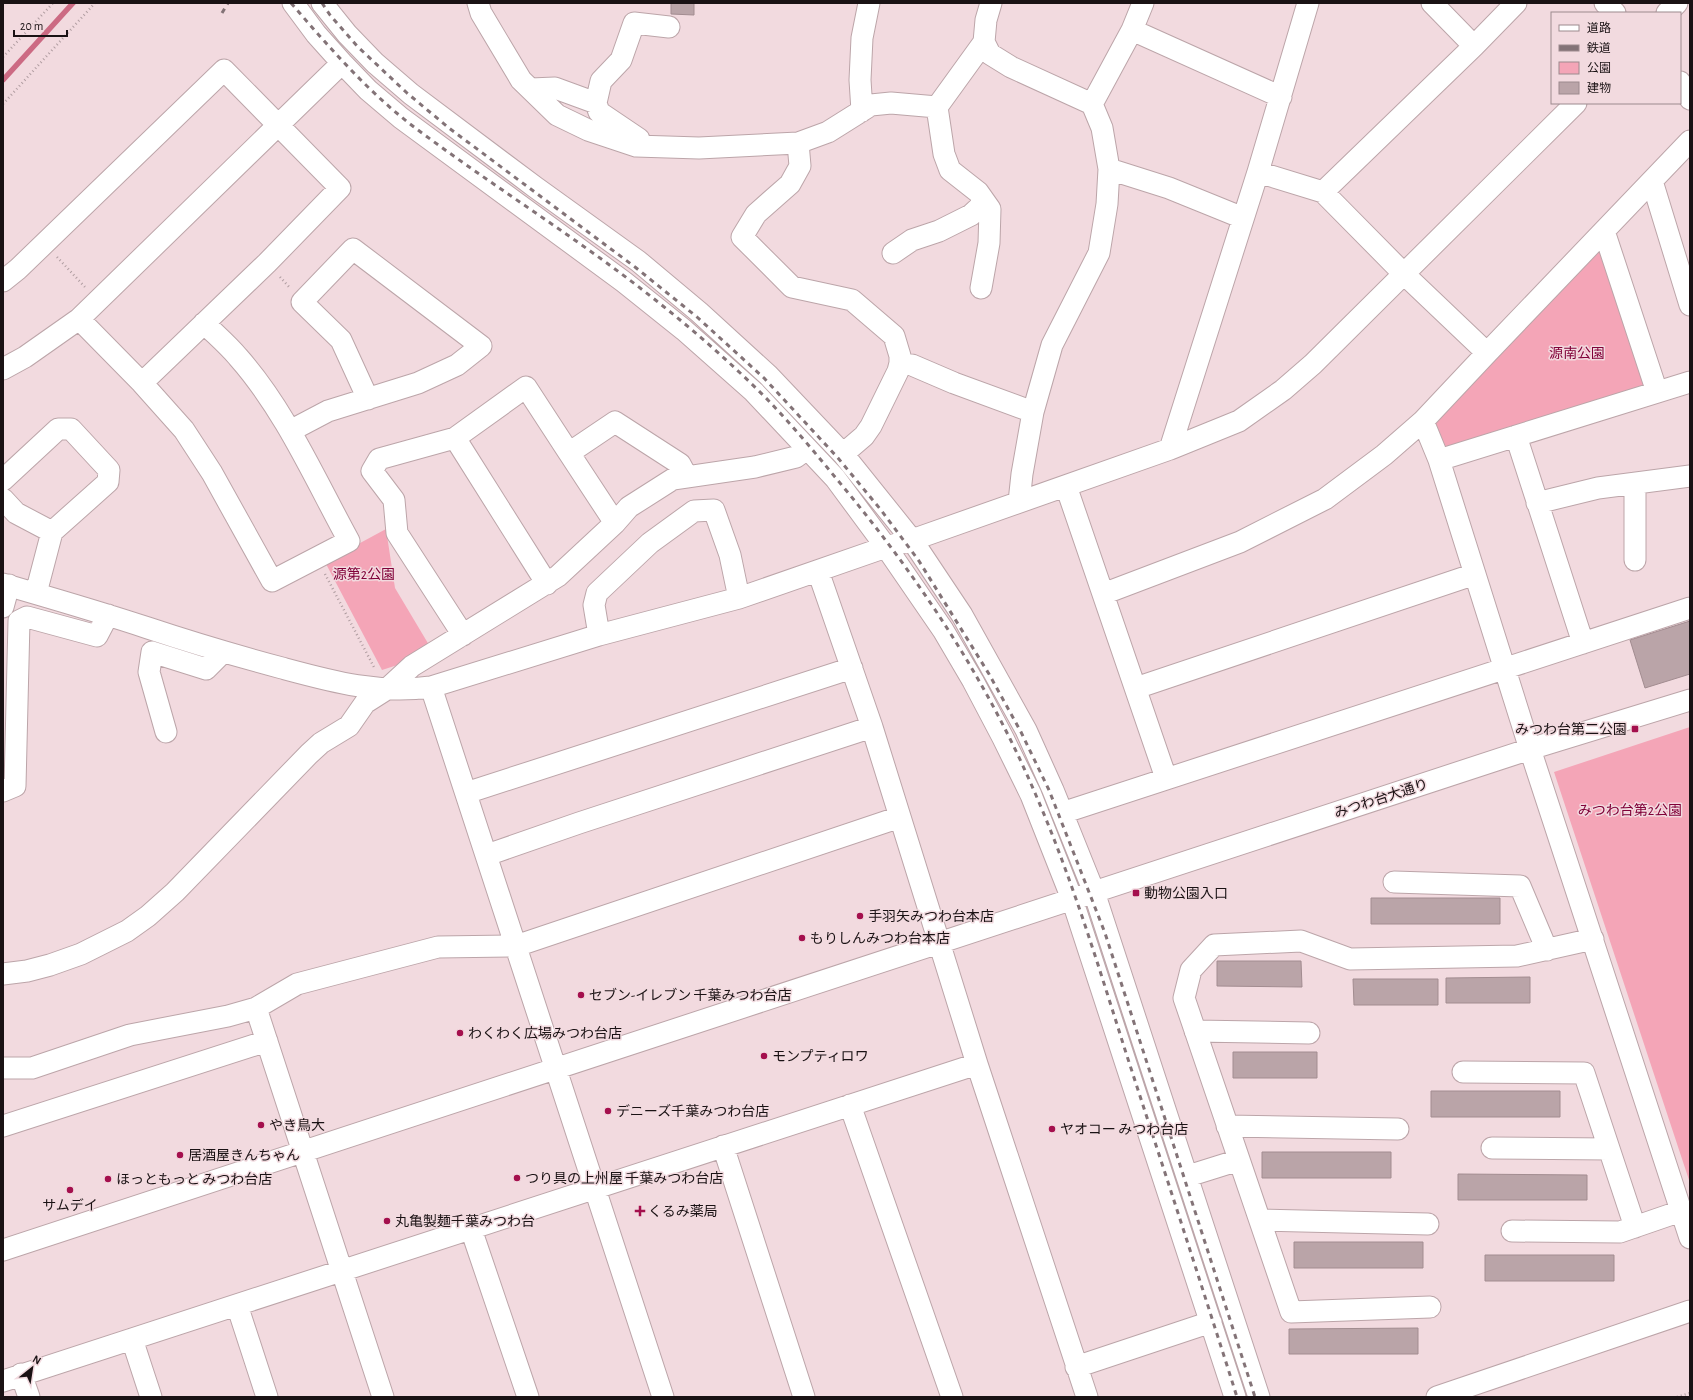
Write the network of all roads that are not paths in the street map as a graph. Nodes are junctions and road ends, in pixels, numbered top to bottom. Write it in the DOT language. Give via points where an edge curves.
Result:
graph roads {
  1 [pos="293,3"];
  2 [pos="322,3"];
  3 [pos="478,3"];
  4 [pos="869,3"];
  5 [pos="991,3"];
  6 [pos="1143,3"];
  7 [pos="1432,3"];
  8 [pos="1516,3"];
  9 [pos="1605,3"];
  10 [pos="1677,3"];
  11 [pos="1300,6"];
  12 [pos="1614,12"];
  13 [pos="1668,12"];
  14 [pos="668,27"];
  15 [pos="1132,30"];
  16 [pos="984,42"];
  17 [pos="1474,46"];
  18 [pos="342,63"];
  19 [pos="1681,84"];
  20 [pos="531,89"];
  21 [pos="1281,97"];
  22 [pos="1690,99"];
  23 [pos="596,104"];
  24 [pos="1092,104"];
  25 [pos="1575,104"];
  26 [pos="937,107"];
  27 [pos="862,111"];
  28 [pos="279,124"];
  29 [pos="1690,141"];
  30 [pos="798,143"];
  31 [pos="650,146"];
  32 [pos="1109,169"];
  33 [pos="1258,172"];
  34 [pos="1652,180"];
  35 [pos="1323,192"];
  36 [pos="985,202"];
  37 [pos="1243,218"];
  38 [pos="1604,231"];
  39 [pos="893,253"];
  40 [pos="1404,274"];
  41 [pos="3,281"];
  42 [pos="981,288"];
  43 [pos="1690,305"];
  44 [pos="79,318"];
  45 [pos="204,322"];
  46 [pos="1487,353"];
  47 [pos="900,363"];
  48 [pos="3,369"];
  49 [pos="1690,382"];
  50 [pos="142,383"];
  51 [pos="1657,392"];
  52 [pos="368,399"];
  53 [pos="1032,412"];
  54 [pos="1423,421"];
  55 [pos="290,431"];
  56 [pos="1516,436"];
  57 [pos="455,438"];
  58 [pos="807,449"];
  59 [pos="1170,449"];
  60 [pos="569,453"];
  61 [pos="844,454"];
  62 [pos="1439,460"];
  63 [pos="1690,476"];
  64 [pos="687,477"];
  65 [pos="3,480"];
  66 [pos="1635,483"];
  67 [pos="1066,486"];
  68 [pos="3,499"];
  69 [pos="1018,502"];
  70 [pos="1537,503"];
  71 [pos="615,523"];
  72 [pos="52,532"];
  73 [pos="912,540"];
  74 [pos="886,547"];
  75 [pos="1635,560"];
  76 [pos="818,571"];
  77 [pos="1475,574"];
  78 [pos="6,584"];
  79 [pos="547,584"];
  80 [pos="36,593"];
  81 [pos="1104,594"];
  82 [pos="740,598"];
  83 [pos="3,607"];
  84 [pos="1690,608"];
  85 [pos="108,615"];
  86 [pos="463,635"];
  87 [pos="599,635"];
  88 [pos="1583,642"];
  89 [pos="222,652"];
  90 [pos="852,668"];
  91 [pos="1505,668"];
  92 [pos="431,687"];
  93 [pos="1136,688"];
  94 [pos="381,689"];
  95 [pos="1690,700"];
  96 [pos="872,727"];
  97 [pos="166,732"];
  98 [pos="1530,749"];
  99 [pos="1166,778"];
  100 [pos="3,791"];
  101 [pos="466,793"];
  102 [pos="1062,813"];
  103 [pos="900,817"];
  104 [pos="487,855"];
  105 [pos="1394,882"];
  106 [pos="1094,892"];
  107 [pos="1072,899"];
  108 [pos="1592,939"];
  109 [pos="939,943"];
  110 [pos="516,946"];
  111 [pos="1547,950"];
  112 [pos="3,974"];
  113 [pos="256,1008"];
  114 [pos="1195,1032"];
  115 [pos="1309,1033"];
  116 [pos="267,1041"];
  117 [pos="977,1064"];
  118 [pos="3,1068"];
  119 [pos="557,1068"];
  120 [pos="1463,1072"];
  121 [pos="850,1105"];
  122 [pos="3,1126"];
  123 [pos="1227,1126"];
  124 [pos="1398,1129"];
  125 [pos="723,1146"];
  126 [pos="1492,1148"];
  127 [pos="1609,1149"];
  128 [pos="303,1150"];
  129 [pos="1239,1160"];
  130 [pos="1188,1176"];
  131 [pos="595,1187"];
  132 [pos="1681,1212"];
  133 [pos="1260,1220"];
  134 [pos="1428,1224"];
  135 [pos="1635,1227"];
  136 [pos="471,1229"];
  137 [pos="1512,1231"];
  138 [pos="1690,1238"];
  139 [pos="3,1250"];
  140 [pos="341,1271"];
  141 [pos="237,1305"];
  142 [pos="1430,1307"];
  143 [pos="1690,1311"];
  144 [pos="1211,1322"];
  145 [pos="132,1339"];
  146 [pos="1076,1367"];
  147 [pos="12,1377"];
  148 [pos="29,1397"];
  149 [pos="151,1397"];
  150 [pos="267,1397"];
  151 [pos="383,1397"];
  152 [pos="528,1397"];
  153 [pos="663,1397"];
  154 [pos="804,1397"];
  155 [pos="952,1397"];
  156 [pos="1086,1397"];
  157 [pos="1235,1397"];
  158 [pos="1258,1397"];
  159 [pos="1437,1397"];
  1 -- 18 [label="street"];
  2 -- 61 [label="street" via="347,34 411,94 638,262 699,312 768,375"];
  3 -- 20 [label="street" via="481,13 521,80"];
  4 -- 27 [label="street" via="862,38"];
  5 -- 16 [label="street"];
  6 -- 15 [label="street"];
  7 -- 17 [label="street"];
  8 -- 17 [label="street"];
  9 -- 12 [label="street"];
  10 -- 13 [label="street"];
  11 -- 21 [label="street"];
  14 -- 23 [label="street" via="634,23 621,60 600,81"];
  15 -- 21 [label="street"];
  15 -- 24 [label="street"];
  16 -- 24 [label="street" via="990,54 1006,64"];
  16 -- 26 [label="street"];
  17 -- 35 [label="street"];
  18 -- 28 [label="street"];
  18 -- 58 [label="street" via="368,90 401,118 624,282 684,330 754,392"];
  19 -- 22 [label="street"];
  20 -- 23 [label="street" via="555,88"];
  20 -- 31 [label="street" via="557,115 588,130 636,146"];
  21 -- 33 [label="street"];
  23 -- 31 [label="street" via="599,112"];
  24 -- 32 [label="street" via="1102,128"];
  25 -- 40 [label="street"];
  26 -- 27 [label="street" via="891,103 871,105"];
  26 -- 36 [label="street" via="944,154 950,170 978,192"];
  27 -- 30 [label="street" via="828,132"];
  28 -- 41 [label="street" via="224,70"];
  28 -- 44 [label="street"];
  28 -- 45 [label="street" via="340,188 267,263"];
  29 -- 34 [label="street"];
  30 -- 31 [label="street" via="699,148"];
  30 -- 47 [label="street" via="800,166 790,184 756,214 742,237 792,287 852,300 894,336"];
  32 -- 37 [label="street" via="1169,188"];
  32 -- 53 [label="street" via="1107,204 1098,253 1052,345"];
  33 -- 35 [label="street"];
  33 -- 37 [label="street"];
  34 -- 38 [label="street"];
  34 -- 43 [label="street"];
  35 -- 40 [label="street"];
  36 -- 39 [label="street" via="971,215 912,240"];
  36 -- 42 [label="street" via="990,209 989,243"];
  37 -- 59 [label="street"];
  38 -- 46 [label="street"];
  38 -- 51 [label="street"];
  40 -- 46 [label="street"];
  40 -- 59 [label="street" via="1283,390 1238,421"];
  44 -- 48 [label="street" via="25,357"];
  44 -- 50 [label="street"];
  45 -- 50 [label="street"];
  45 -- 55 [label="street" via="238,357 264,390"];
  46 -- 54 [label="street"];
  47 -- 53 [label="street" via="912,365"];
  47 -- 61 [label="street" via="871,426"];
  49 -- 51 [label="street"];
  50 -- 55 [label="street" via="184,430 208,467 272,581 349,540"];
  51 -- 56 [label="street"];
  52 -- 52 [label="street" via="340,340 302,302 353,249 481,346 457,365 418,383"];
  52 -- 55 [label="street" via="328,411"];
  53 -- 69 [label="street"];
  54 -- 62 [label="street"];
  54 -- 81 [label="street" via="1384,455 1324,499 1240,542"];
  56 -- 62 [label="street"];
  56 -- 70 [label="street"];
  57 -- 60 [label="street" via="526,387"];
  57 -- 79 [label="street"];
  57 -- 86 [label="street" via="379,459 372,471 394,500 397,533"];
  58 -- 64 [label="street" via="789,459"];
  58 -- 74 [label="street" via="835,478"];
  59 -- 67 [label="street"];
  60 -- 64 [label="street" via="615,422 680,464"];
  60 -- 71 [label="street"];
  61 -- 73 [label="street"];
  62 -- 77 [label="street"];
  63 -- 66 [label="street"];
  64 -- 71 [label="street" via="673,480 635,503"];
  65 -- 72 [label="street" via="58,428 71,429 109,470 108,482"];
  66 -- 70 [label="street" via="1598,488"];
  66 -- 75 [label="street"];
  67 -- 69 [label="street"];
  67 -- 81 [label="street"];
  68 -- 72 [label="street" via="16,513"];
  69 -- 73 [label="street"];
  70 -- 88 [label="street"];
  71 -- 79 [label="street"];
  72 -- 80 [label="street"];
  73 -- 74 [label="street"];
  73 -- 102 [label="street" via="962,615 1026,730"];
  74 -- 76 [label="street"];
  74 -- 107 [label="street" via="943,630 1003,738 1030,795"];
  76 -- 82 [label="street"];
  76 -- 90 [label="street"];
  77 -- 91 [label="street"];
  77 -- 93 [label="street"];
  78 -- 80 [label="street"];
  78 -- 83 [label="street"];
  79 -- 86 [label="street"];
  80 -- 85 [label="street"];
  81 -- 93 [label="street"];
  82 -- 87 [label="street"];
  82 -- 87 [label="street" via="730,555 714,510 694,511 650,543 597,593 594,605"];
  84 -- 88 [label="street"];
  85 -- 89 [label="street"];
  85 -- 100 [label="street" via="97,636 27,617 19,621 15,786"];
  86 -- 94 [label="street" via="412,666"];
  87 -- 92 [label="street"];
  88 -- 91 [label="street"];
  89 -- 94 [label="street" via="340,684"];
  89 -- 97 [label="street" via="206,669 152,652 149,672"];
  90 -- 96 [label="street"];
  90 -- 101 [label="street"];
  91 -- 98 [label="street"];
  91 -- 99 [label="street"];
  92 -- 94 [label="street" via="410,690"];
  92 -- 101 [label="street"];
  93 -- 99 [label="street"];
  94 -- 112 [label="street" via="365,703 349,726 321,743 309,754 202,866 148,916 127,931 82,954 27,971"];
  95 -- 98 [label="street, みつわ台大通り"];
  96 -- 103 [label="street"];
  96 -- 104 [label="street"];
  98 -- 106 [label="street, みつわ台大通り"];
  98 -- 108 [label="street"];
  99 -- 102 [label="street"];
  101 -- 104 [label="street"];
  102 -- 106 [label="street"];
  103 -- 109 [label="street"];
  103 -- 110 [label="street"];
  104 -- 110 [label="street"];
  105 -- 111 [label="street" via="1520,886"];
  106 -- 107 [label="street, みつわ台大通り"];
  106 -- 130 [label="street"];
  107 -- 109 [label="street, みつわ台大通り"];
  107 -- 144 [label="street"];
  108 -- 111 [label="street"];
  108 -- 132 [label="street"];
  109 -- 117 [label="street"];
  109 -- 119 [label="street, みつわ台大通り"];
  110 -- 113 [label="street" via="438,947 297,984"];
  110 -- 119 [label="street"];
  111 -- 114 [label="street" via="1517,956 1350,959 1301,941 1214,945 1191,970 1184,998"];
  113 -- 116 [label="street"];
  113 -- 118 [label="street" via="130,1035 32,1068"];
  114 -- 115 [label="street"];
  114 -- 123 [label="street"];
  116 -- 122 [label="street"];
  116 -- 128 [label="street"];
  117 -- 121 [label="street"];
  117 -- 146 [label="street"];
  119 -- 128 [label="street, みつわ台大通り"];
  119 -- 131 [label="street"];
  120 -- 127 [label="street" via="1584,1073"];
  121 -- 125 [label="street"];
  121 -- 155 [label="street"];
  123 -- 124 [label="street"];
  123 -- 129 [label="street"];
  125 -- 131 [label="street"];
  125 -- 154 [label="street"];
  126 -- 127 [label="street"];
  127 -- 135 [label="street"];
  128 -- 139 [label="street, みつわ台大通り"];
  128 -- 140 [label="street"];
  129 -- 130 [label="street"];
  129 -- 133 [label="street"];
  130 -- 158 [label="street"];
  131 -- 136 [label="street"];
  131 -- 153 [label="street"];
  132 -- 135 [label="street"];
  132 -- 138 [label="street"];
  133 -- 134 [label="street"];
  133 -- 142 [label="street" via="1291,1312"];
  135 -- 137 [label="street" via="1620,1232"];
  136 -- 140 [label="street"];
  136 -- 152 [label="street"];
  140 -- 141 [label="street"];
  140 -- 151 [label="street"];
  141 -- 145 [label="street"];
  141 -- 150 [label="street"];
  143 -- 159 [label="street"];
  144 -- 146 [label="street"];
  144 -- 157 [label="street"];
  145 -- 147 [label="street"];
  145 -- 149 [label="street"];
  146 -- 156 [label="street"];
  147 -- 148 [label="street"];
}
